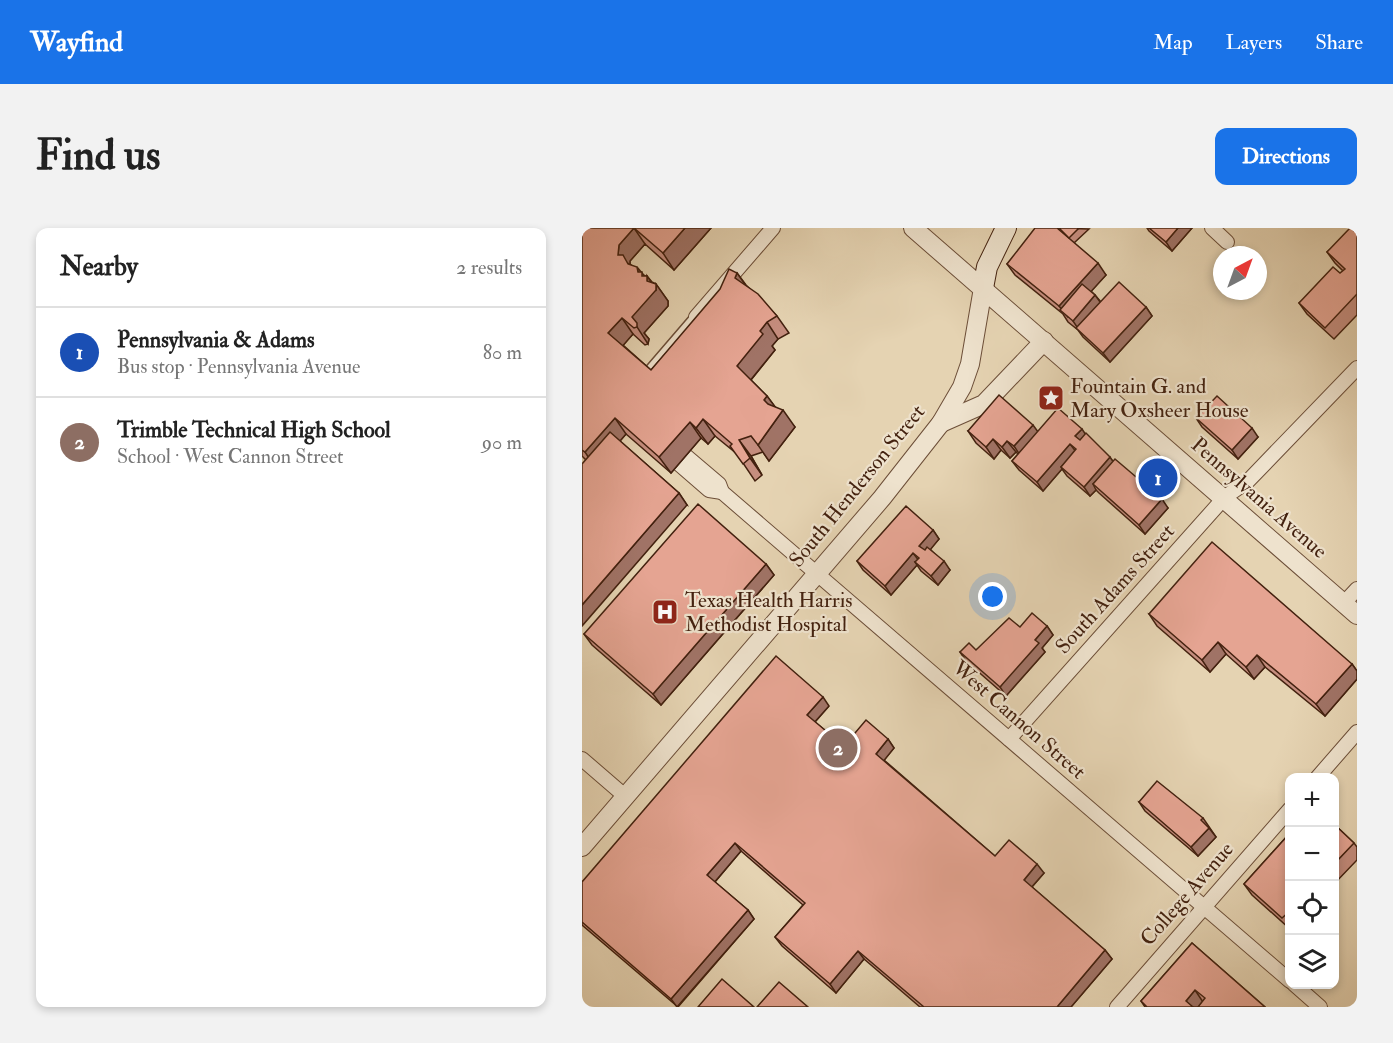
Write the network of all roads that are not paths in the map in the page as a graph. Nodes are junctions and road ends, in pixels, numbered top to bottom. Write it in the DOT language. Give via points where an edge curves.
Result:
graph roads {
  1 [pos="773,228"];
  2 [pos="913,228"];
  3 [pos="1006,228"];
  4 [pos="1212,228"];
  5 [pos="1227,242"];
  6 [pos="983,288"];
  7 [pos="696,317"];
  8 [pos="1044,341"];
  9 [pos="1357,368"];
  10 [pos="647,374"];
  11 [pos="941,423"];
  12 [pos="682,460"];
  13 [pos="1225,497"];
  14 [pos="816,574"];
  15 [pos="1357,589"];
  16 [pos="1351,609"];
  17 [pos="1357,732"];
  18 [pos="1009,740"];
  19 [pos="582,759"];
  20 [pos="1321,773"];
  21 [pos="626,797"];
  22 [pos="1285,815"];
  23 [pos="582,847"];
  24 [pos="1204,907"];
  25 [pos="1285,977"];
  26 [pos="1300,989"];
  27 [pos="1117,1007"];
  28 [pos="1320,1007"];
  1 -- 7 [label="street"];
  2 -- 6 [label="street, Pennsylvania Avenue"];
  3 -- 6 [label="main road, South Henderson Street" via="993,250"];
  4 -- 5 [label="street"];
  6 -- 8 [label="street, Pennsylvania Avenue"];
  6 -- 11 [label="street, South Henderson Street" via="970,364"];
  7 -- 10 [label="street"];
  8 -- 11 [label="street" via="984,404"];
  8 -- 13 [label="street, Pennsylvania Avenue"];
  9 -- 13 [label="street, South Adams Street" via="1248,481"];
  11 -- 14 [label="street, South Henderson Street"];
  12 -- 14 [label="street, West Cannon Street" via="719,484 722,492"];
  13 -- 16 [label="street, Pennsylvania Avenue"];
  13 -- 18 [label="street, South Adams Street"];
  14 -- 18 [label="street, West Cannon Street"];
  14 -- 21 [label="street, South Henderson Street"];
  15 -- 16 [label="street"];
  17 -- 20 [label="street"];
  18 -- 24 [label="street, West Cannon Street"];
  19 -- 21 [label="street"];
  21 -- 23 [label="street, South Henderson Street"];
  22 -- 24 [label="street, College Avenue"];
  24 -- 25 [label="street, West Cannon Street"];
  24 -- 27 [label="street, College Avenue"];
  26 -- 28 [label="street"];
}
